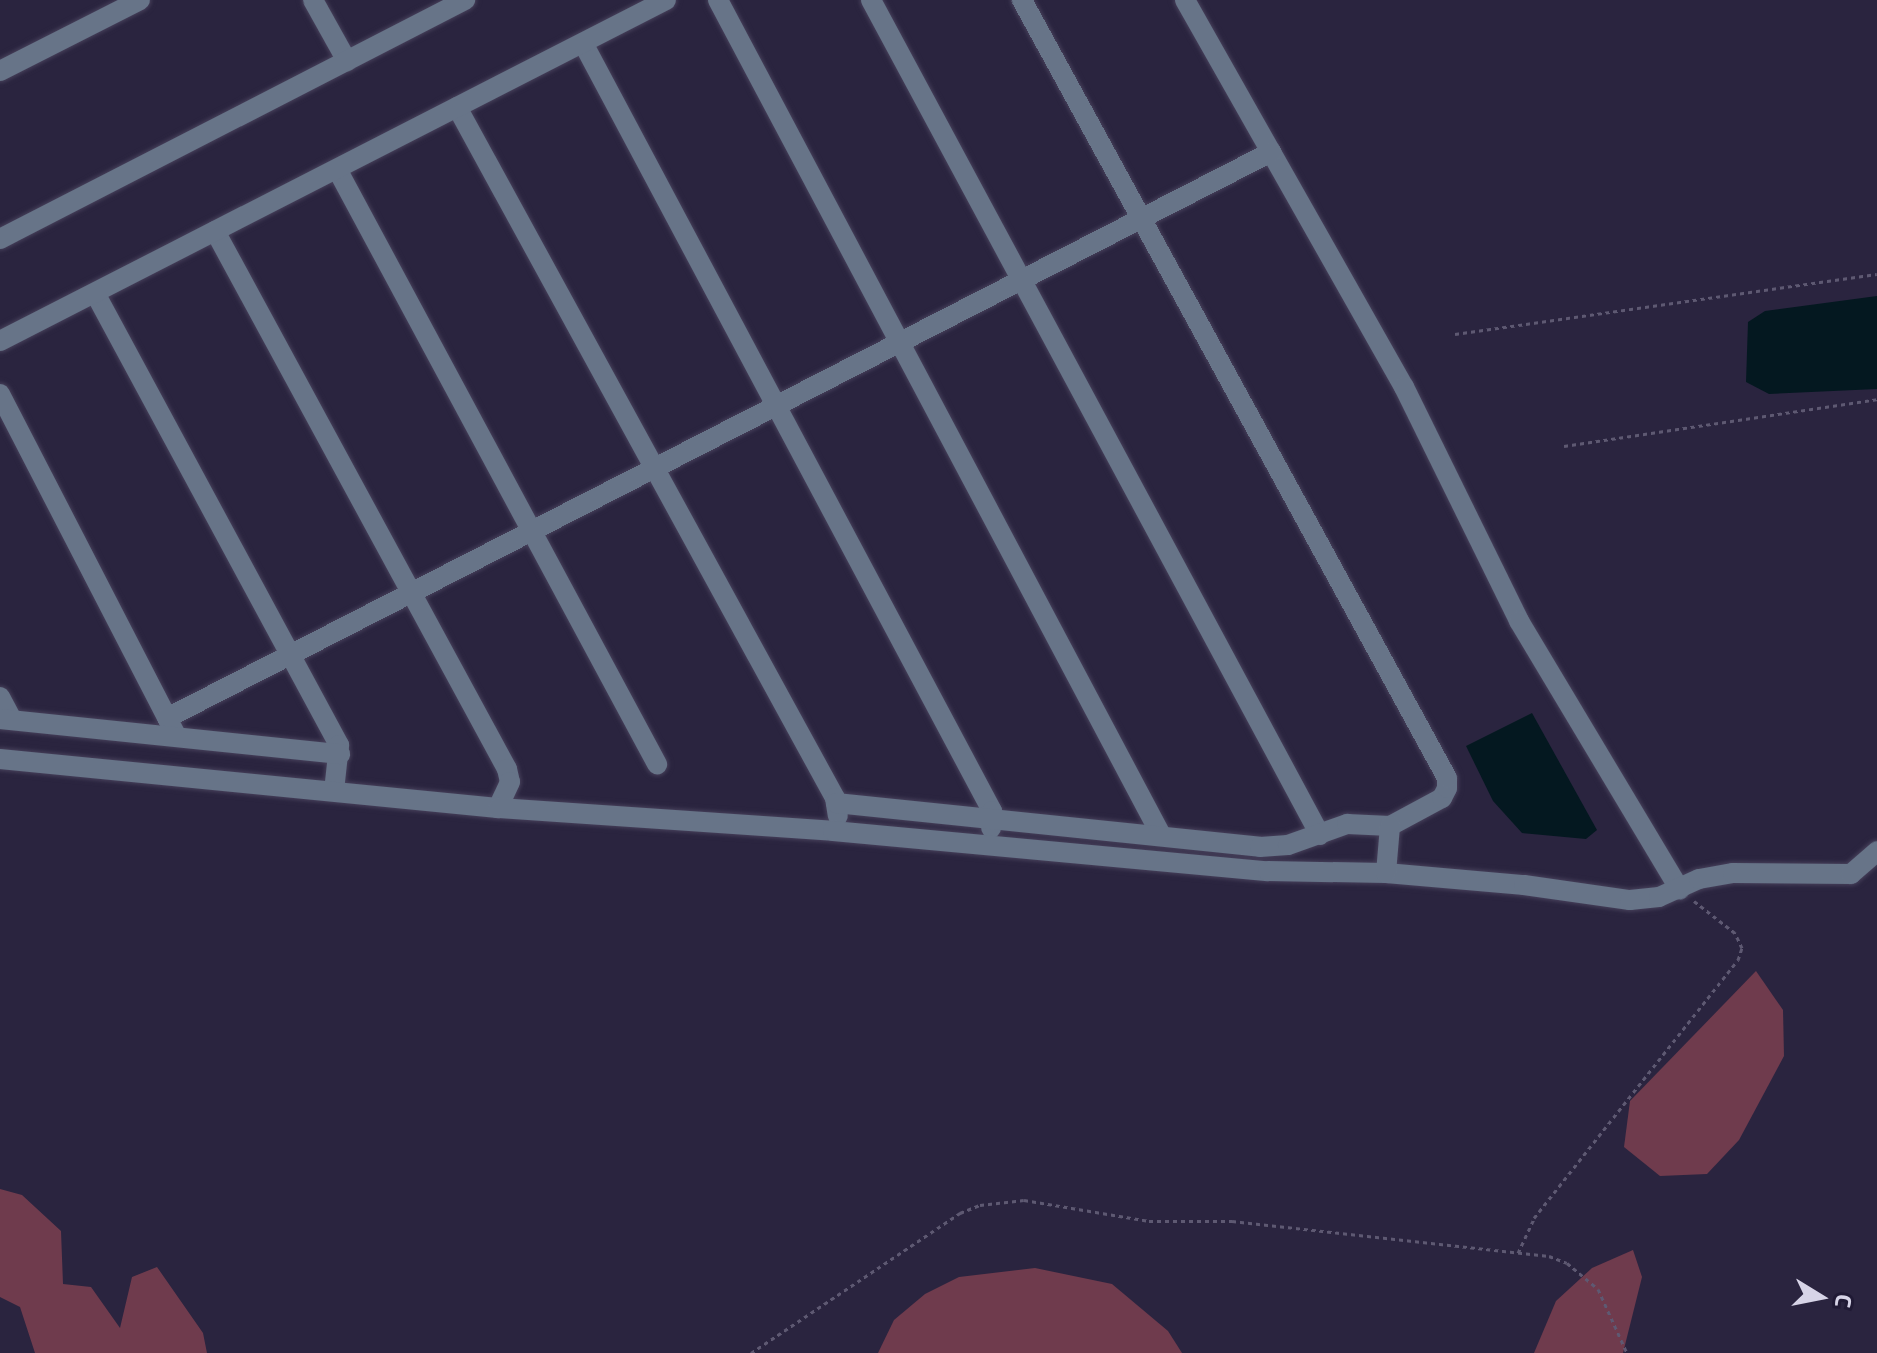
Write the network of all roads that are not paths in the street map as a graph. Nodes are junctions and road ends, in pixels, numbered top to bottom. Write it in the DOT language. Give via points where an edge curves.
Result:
graph roads {
  1 [pos="140,0"];
  2 [pos="313,0"];
  3 [pos="465,0"];
  4 [pos="666,0"];
  5 [pos="718,0"];
  6 [pos="871,0"];
  7 [pos="1022,0"];
  8 [pos="1185,0"];
  9 [pos="583,43"];
  10 [pos="347,61"];
  11 [pos="0,71"];
  12 [pos="457,107"];
  13 [pos="1271,152"];
  14 [pos="337,169"];
  15 [pos="1141,219"];
  16 [pos="215,231"];
  17 [pos="0,239"];
  18 [pos="1021,280"];
  19 [pos="95,293"];
  20 [pos="0,341"];
  21 [pos="900,343"];
  22 [pos="0,394"];
  23 [pos="777,406"];
  24 [pos="654,468"];
  25 [pos="532,531"];
  26 [pos="412,593"];
  27 [pos="290,655"];
  28 [pos="0,697"];
  29 [pos="167,718"];
  30 [pos="6,719"];
  31 [pos="177,737"];
  32 [pos="340,754"];
  33 [pos="0,759"];
  34 [pos="657,764"];
  35 [pos="334,791"];
  36 [pos="836,803"];
  37 [pos="498,808"];
  38 [pos="992,819"];
  39 [pos="1390,826"];
  40 [pos="833,831"];
  41 [pos="1161,835"];
  42 [pos="1320,835"];
  43 [pos="988,848"];
  44 [pos="1877,851"];
  45 [pos="1386,873"];
  46 [pos="1680,890"];
  1 -- 11 [label="lane"];
  2 -- 10 [label="lane"];
  3 -- 10 [label="lane"];
  4 -- 9 [label="lane"];
  5 -- 21 [label="lane"];
  6 -- 18 [label="lane"];
  7 -- 15 [label="lane"];
  8 -- 13 [label="lane"];
  9 -- 12 [label="lane"];
  9 -- 23 [label="lane"];
  10 -- 17 [label="lane"];
  12 -- 14 [label="lane"];
  12 -- 24 [label="lane"];
  13 -- 15 [label="lane"];
  13 -- 46 [label="lane" via="1404,387 1519,621"];
  14 -- 16 [label="lane"];
  14 -- 25 [label="lane"];
  15 -- 18 [label="lane"];
  15 -- 39 [label="lane" via="1447,778 1442,798"];
  16 -- 19 [label="lane"];
  16 -- 26 [label="lane"];
  18 -- 21 [label="lane"];
  18 -- 42 [label="lane"];
  19 -- 20 [label="lane"];
  19 -- 27 [label="lane"];
  21 -- 23 [label="lane"];
  21 -- 41 [label="lane"];
  22 -- 29 [label="lane"];
  23 -- 24 [label="lane"];
  23 -- 38 [label="lane"];
  24 -- 25 [label="lane"];
  24 -- 36 [label="lane"];
  25 -- 26 [label="lane"];
  25 -- 34 [label="lane"];
  26 -- 27 [label="lane"];
  26 -- 37 [label="lane" via="507,769 510,782"];
  27 -- 29 [label="lane"];
  27 -- 32 [label="lane"];
  28 -- 30 [label="lane"];
  29 -- 31 [label="lane"];
  30 -- 31 [label="lane"];
  31 -- 32 [label="lane"];
  32 -- 35 [label="lane"];
  33 -- 35 [label="lane"];
  35 -- 37 [label="lane"];
  36 -- 38 [label="lane"];
  36 -- 40 [label="lane"];
  37 -- 40 [label="lane"];
  38 -- 41 [label="lane"];
  38 -- 43 [label="lane"];
  39 -- 42 [label="lane" via="1347,824"];
  39 -- 45 [label="lane"];
  40 -- 43 [label="lane"];
  41 -- 42 [label="lane" via="1260,847"];
  43 -- 45 [label="lane" via="1268,871"];
  44 -- 46 [label="lane" via="1851,874 1733,873 1699,879"];
  45 -- 46 [label="lane" via="1630,900"];
}
